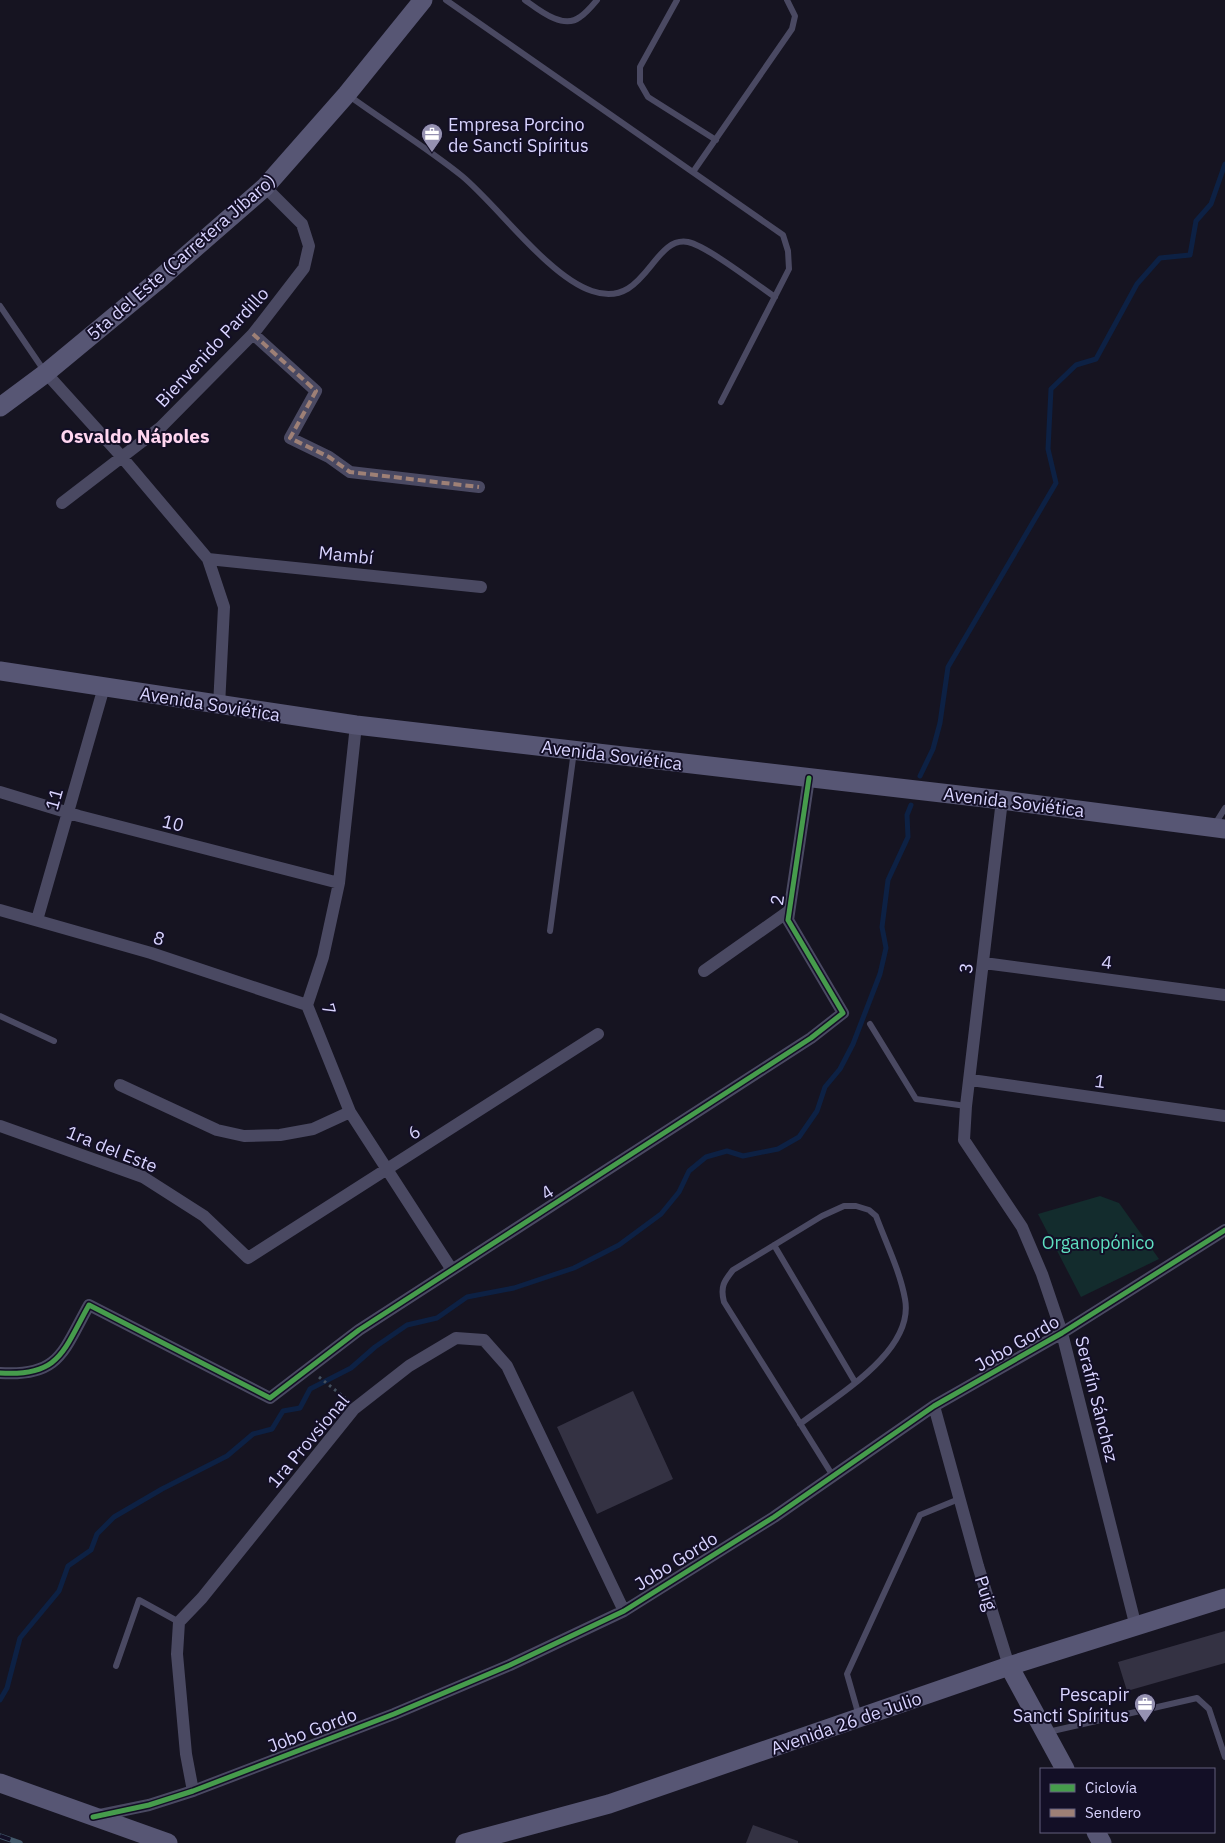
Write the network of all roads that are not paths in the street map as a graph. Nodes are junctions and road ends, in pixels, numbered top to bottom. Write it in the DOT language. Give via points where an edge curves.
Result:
graph roads {
  1 [pos="423,0"];
  2 [pos="446,0"];
  3 [pos="526,0"];
  4 [pos="597,0"];
  5 [pos="677,0"];
  6 [pos="788,0"];
  7 [pos="347,94"];
  8 [pos="716,140"];
  9 [pos="692,172"];
  10 [pos="265,187"];
  11 [pos="775,297"];
  12 [pos="0,306"];
  13 [pos="253,334"];
  14 [pos="46,373"];
  15 [pos="721,402"];
  16 [pos="0,407"];
  17 [pos="121,456"];
  18 [pos="479,486"];
  19 [pos="62,503"];
  20 [pos="208,559"];
  21 [pos="481,587"];
  22 [pos="0,671"];
  23 [pos="104,687"];
  24 [pos="219,706"];
  25 [pos="356,726"];
  26 [pos="574,751"];
  27 [pos="809,778"];
  28 [pos="0,792"];
  29 [pos="1002,800"];
  30 [pos="1225,808"];
  31 [pos="69,813"];
  32 [pos="1219,828"];
  33 [pos="339,883"];
  34 [pos="0,910"];
  35 [pos="789,911"];
  36 [pos="37,920"];
  37 [pos="550,931"];
  38 [pos="984,963"];
  39 [pos="704,971"];
  40 [pos="1225,995"];
  41 [pos="307,1004"];
  42 [pos="842,1013"];
  43 [pos="0,1016"];
  44 [pos="870,1024"];
  45 [pos="598,1034"];
  46 [pos="54,1041"];
  47 [pos="970,1080"];
  48 [pos="120,1085"];
  49 [pos="966,1106"];
  50 [pos="350,1112"];
  51 [pos="1225,1116"];
  52 [pos="0,1126"];
  53 [pos="964,1140"];
  54 [pos="386,1171"];
  55 [pos="1225,1230"];
  56 [pos="774,1245"];
  57 [pos="248,1258"];
  58 [pos="452,1270"];
  59 [pos="1062,1333"];
  60 [pos="0,1373"];
  61 [pos="855,1382"];
  62 [pos="934,1406"];
  63 [pos="800,1424"];
  64 [pos="833,1476"];
  65 [pos="959,1499"];
  66 [pos="1225,1598"];
  67 [pos="624,1610"];
  68 [pos="179,1622"];
  69 [pos="1136,1627"];
  70 [pos="116,1666"];
  71 [pos="1010,1666"];
  72 [pos="860,1718"];
  73 [pos="1047,1732"];
  74 [pos="1225,1757"];
  75 [pos="1065,1768"];
  76 [pos="0,1783"];
  77 [pos="194,1791"];
  78 [pos="93,1817"];
  79 [pos="168,1843"];
  80 [pos="465,1843"];
  1 -- 7 [label="main road, 5ta del Este (Carretera Jíbaro)"];
  2 -- 9 [label="lane"];
  3 -- 4 [label="lane" via="549,17 566,21 578,19"];
  5 -- 8 [label="lane" via="640,67 640,83 648,97"];
  6 -- 8 [label="lane" via="795,16 792,29"];
  7 -- 10 [label="main road, 5ta del Este (Carretera Jíbaro)"];
  7 -- 11 [label="lane" via="462,177 560,272 591,291 607,294 631,289 668,246 687,242"];
  8 -- 9 [label="lane"];
  9 -- 11 [label="lane" via="783,235 789,268"];
  10 -- 13 [label="street, Bienvenido Pardillo" via="302,224 309,246 304,268"];
  10 -- 14 [label="main road, 5ta del Este (Carretera Jíbaro)"];
  11 -- 15 [label="lane"];
  12 -- 14 [label="lane"];
  13 -- 17 [label="street, Bienvenido Pardillo" via="161,427"];
  13 -- 18 [label="street" via="316,391 290,438 329,457 350,472"];
  14 -- 16 [label="main road, 5ta del Este (Carretera Jíbaro)"];
  14 -- 17 [label="street"];
  17 -- 19 [label="street, Bienvenido Pardillo"];
  17 -- 20 [label="street"];
  20 -- 21 [label="street, Mambí"];
  20 -- 24 [label="street" via="224,608"];
  22 -- 23 [label="main road, Avenida Soviética"];
  23 -- 24 [label="main road, Avenida Soviética"];
  23 -- 31 [label="street, 11"];
  24 -- 25 [label="main road, Avenida Soviética"];
  25 -- 26 [label="main road, Avenida Soviética"];
  25 -- 33 [label="street, 7"];
  26 -- 27 [label="main road, Avenida Soviética"];
  26 -- 37 [label="lane"];
  27 -- 29 [label="main road, Avenida Soviética"];
  27 -- 35 [label="street, 2"];
  28 -- 31 [label="street, 10"];
  29 -- 32 [label="main road, Avenida Soviética"];
  29 -- 38 [label="street, 3"];
  30 -- 32 [label="lane"];
  31 -- 33 [label="street, 10"];
  31 -- 36 [label="street, 11"];
  33 -- 41 [label="street, 7" via="323,957"];
  34 -- 36 [label="street, 8"];
  35 -- 39 [label="street"];
  35 -- 42 [label="street, 2" via="788,920"];
  36 -- 41 [label="street, 8"];
  38 -- 40 [label="street, 4"];
  38 -- 47 [label="street, 3"];
  41 -- 50 [label="street, 7"];
  42 -- 58 [label="street, 4" via="811,1038"];
  43 -- 46 [label="lane"];
  44 -- 49 [label="lane" via="916,1099"];
  45 -- 54 [label="street, 6"];
  47 -- 49 [label="street, 3"];
  47 -- 51 [label="street, 1"];
  48 -- 50 [label="street" via="217,1130 244,1136 280,1135 313,1129"];
  49 -- 53 [label="street, 3"];
  50 -- 54 [label="street, 7"];
  52 -- 57 [label="street, 1ra del Este" via="143,1177 204,1216"];
  53 -- 59 [label="street, Serafín Sánchez" via="1022,1227"];
  54 -- 57 [label="street, 6"];
  54 -- 58 [label="street, 7"];
  55 -- 59 [label="street, Jobo Gordo"];
  56 -- 61 [label="lane"];
  56 -- 61 [label="lane" via="844,1206 869,1210 876,1216 901,1281 906,1317 896,1343"];
  56 -- 63 [label="lane" via="733,1270 724,1280 721,1290 724,1302"];
  58 -- 60 [label="street, 4" via="359,1330 270,1398 89,1305 60,1356 42,1370 25,1375"];
  59 -- 62 [label="street, Jobo Gordo"];
  59 -- 69 [label="street, Serafín Sánchez"];
  61 -- 63 [label="lane"];
  62 -- 64 [label="street, Jobo Gordo"];
  62 -- 65 [label="street, Puig"];
  63 -- 64 [label="lane"];
  64 -- 67 [label="street, Jobo Gordo" via="774,1517"];
  65 -- 71 [label="street, Puig"];
  65 -- 72 [label="lane" via="920,1515 855,1656 847,1674"];
  66 -- 69 [label="main road, Avenida 26 de Julio"];
  67 -- 68 [label="street, 1ra Provsional" via="507,1366 484,1340 456,1338 409,1366 354,1409 202,1598"];
  67 -- 77 [label="street, Jobo Gordo" via="510,1665"];
  68 -- 70 [label="lane" via="139,1600"];
  68 -- 77 [label="street" via="177,1654 186,1754"];
  69 -- 71 [label="main road, Avenida 26 de Julio"];
  71 -- 72 [label="main road, Avenida 26 de Julio"];
  71 -- 73 [label="main road, Puig"];
  72 -- 80 [label="main road, Avenida 26 de Julio" via="609,1804"];
  73 -- 74 [label="lane" via="1197,1698 1209,1709"];
  73 -- 75 [label="main road, Puig"];
  76 -- 78 [label="main road"];
  77 -- 78 [label="street, Jobo Gordo"];
  78 -- 79 [label="main road"];
}
